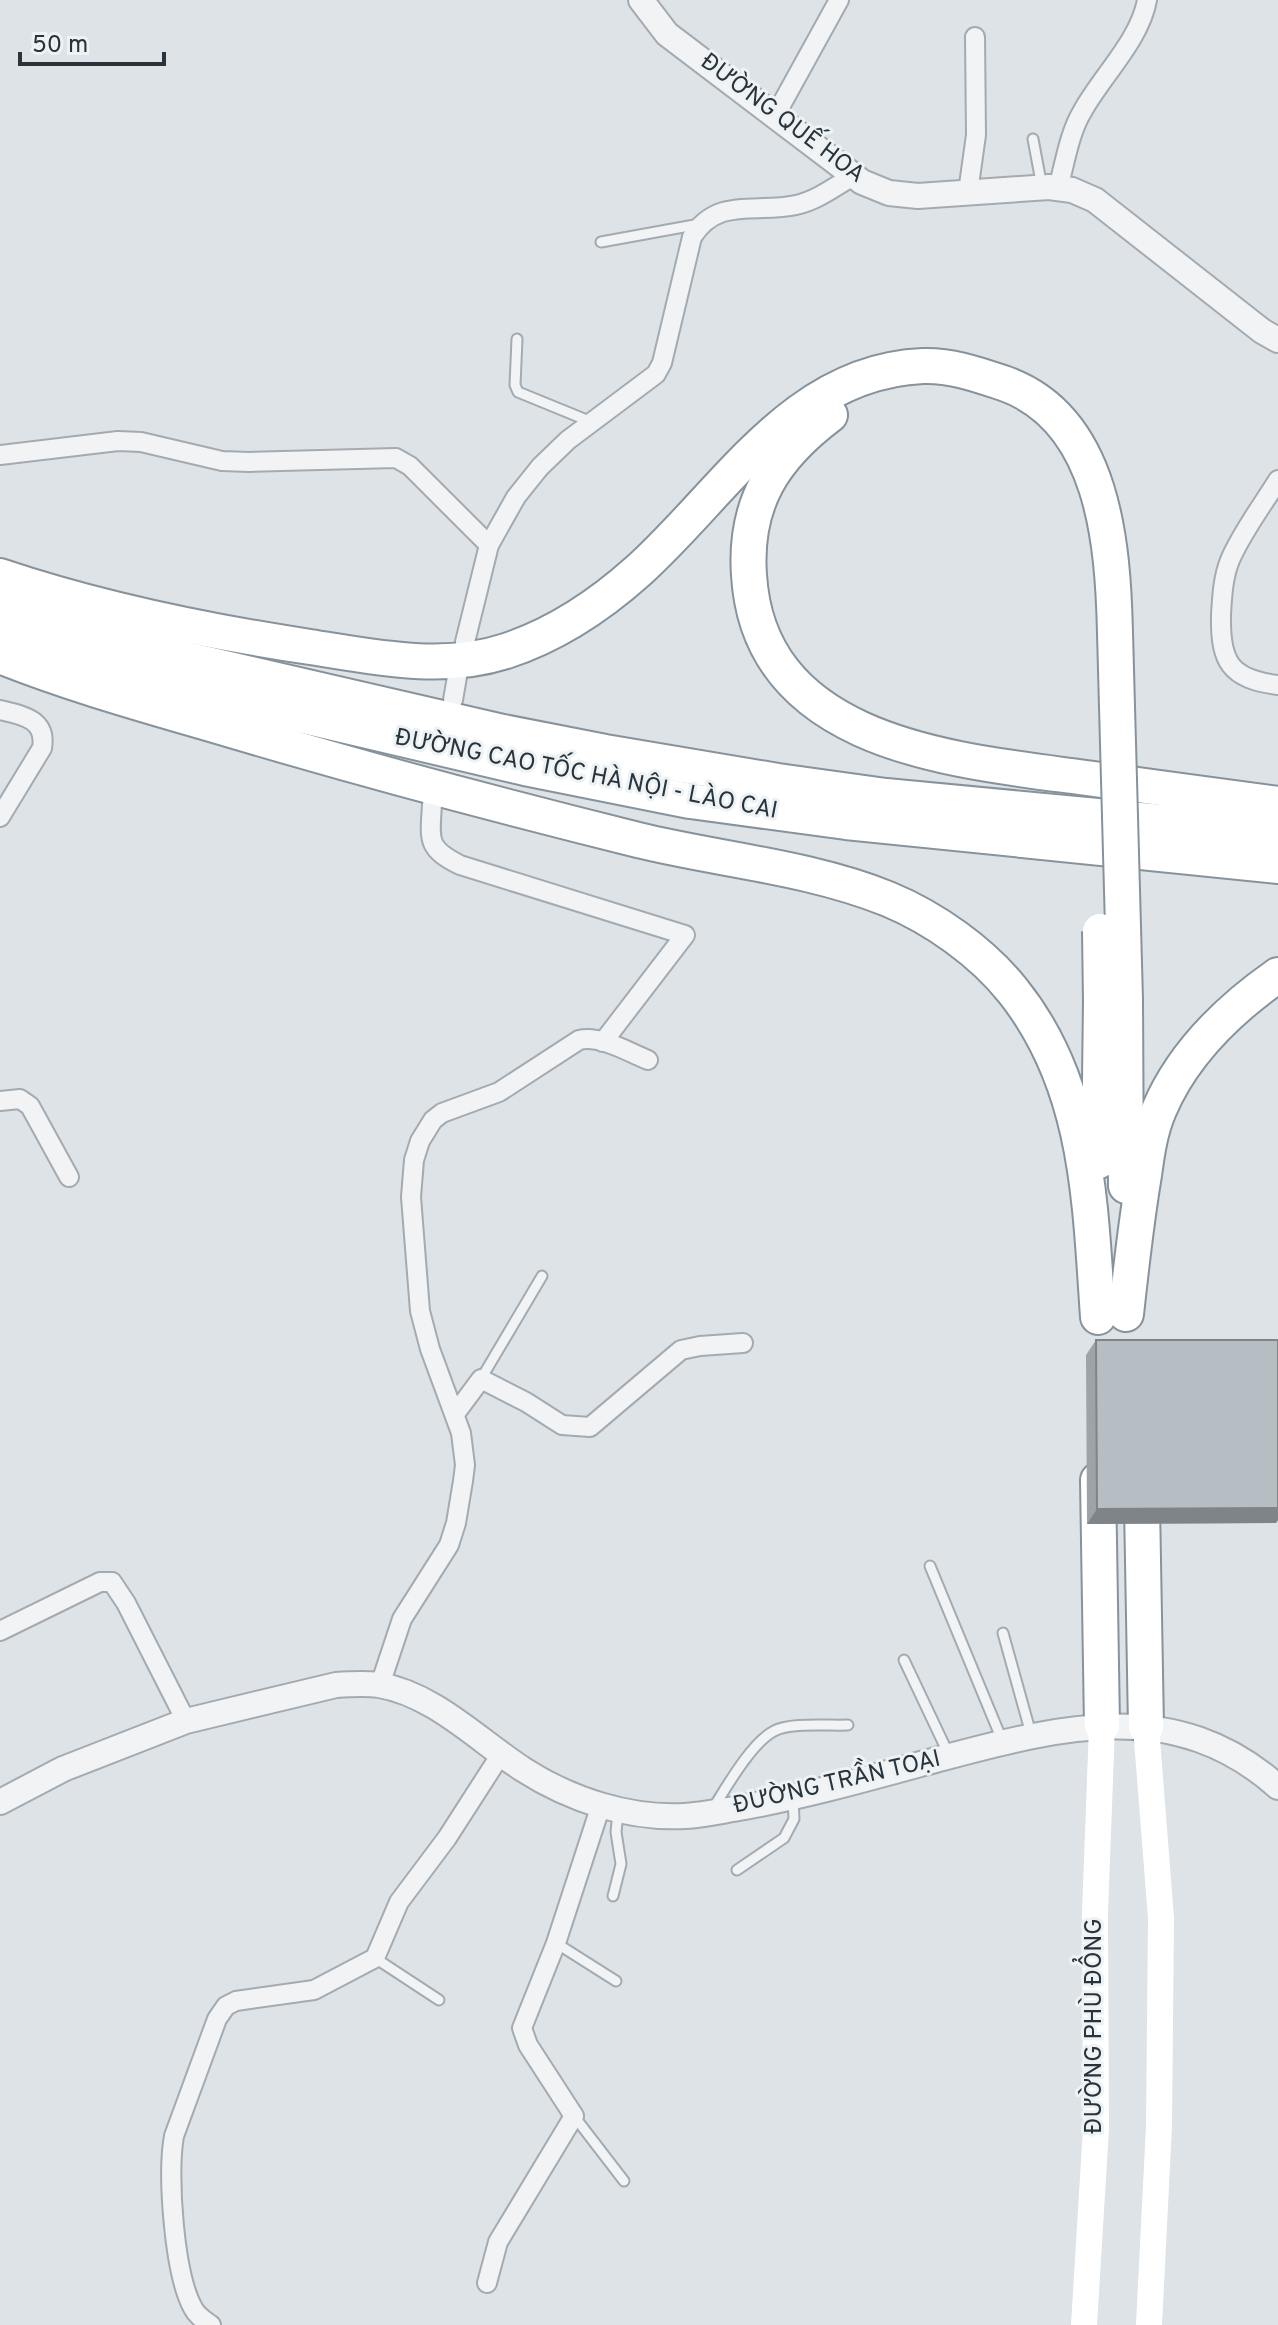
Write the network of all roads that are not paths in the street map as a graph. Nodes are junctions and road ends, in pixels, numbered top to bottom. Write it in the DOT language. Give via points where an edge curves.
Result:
graph roads {
  1 [pos="641,0"];
  2 [pos="839,0"];
  3 [pos="1147,0"];
  4 [pos="975,37"];
  5 [pos="775,116"];
  6 [pos="1033,139"];
  7 [pos="853,176"];
  8 [pos="1050,188"];
  9 [pos="968,192"];
  10 [pos="700,224"];
  11 [pos="601,242"];
  12 [pos="517,339"];
  13 [pos="1278,340"];
  14 [pos="589,421"];
  15 [pos="0,455"];
  16 [pos="1278,480"];
  17 [pos="489,545"];
  18 [pos="0,576"];
  19 [pos="0,604"];
  20 [pos="0,632"];
  21 [pos="1105,634"];
  22 [pos="465,642"];
  23 [pos="0,656"];
  24 [pos="458,671"];
  25 [pos="1278,685"];
  26 [pos="453,700"];
  27 [pos="0,710"];
  28 [pos="432,804"];
  29 [pos="1278,804"];
  30 [pos="0,817"];
  31 [pos="1278,833"];
  32 [pos="1278,866"];
  33 [pos="1278,975"];
  34 [pos="603,1042"];
  35 [pos="648,1060"];
  36 [pos="0,1101"];
  37 [pos="69,1177"];
  38 [pos="542,1276"];
  39 [pos="1112,1316"];
  40 [pos="743,1343"];
  41 [pos="481,1379"];
  42 [pos="455,1414"];
  43 [pos="1098,1476"];
  44 [pos="1146,1494"];
  45 [pos="930,1566"];
  46 [pos="0,1631"];
  47 [pos="1003,1633"];
  48 [pos="904,1660"];
  49 [pos="380,1685"];
  50 [pos="186,1721"];
  51 [pos="848,1725"];
  52 [pos="1102,1726"];
  53 [pos="1146,1727"];
  54 [pos="1031,1735"];
  55 [pos="1002,1741"];
  56 [pos="501,1754"];
  57 [pos="949,1756"];
  58 [pos="1278,1787"];
  59 [pos="793,1799"];
  60 [pos="0,1802"];
  61 [pos="610,1808"];
  62 [pos="710,1812"];
  63 [pos="737,1870"];
  64 [pos="613,1896"];
  65 [pos="556,1943"];
  66 [pos="375,1958"];
  67 [pos="616,1981"];
  68 [pos="439,2000"];
  69 [pos="574,2116"];
  70 [pos="624,2181"];
  71 [pos="487,2283"];
  72 [pos="211,2325"];
  73 [pos="1084,2325"];
  74 [pos="1149,2325"];
  1 -- 5 [label="street, ĐƯỜNG QUẾ HOA" via="667,34"];
  2 -- 5 [label="street"];
  3 -- 8 [label="street" via="1123,51 1077,123"];
  4 -- 9 [label="street" via="976,135"];
  5 -- 7 [label="street, ĐƯỜNG QUẾ HOA"];
  6 -- 8 [label="lane"];
  7 -- 9 [label="street, ĐƯỜNG QUẾ HOA" via="889,193"];
  7 -- 10 [label="street" via="795,206 722,211"];
  8 -- 9 [label="street, ĐƯỜNG QUẾ HOA"];
  8 -- 13 [label="street, ĐƯỜNG QUẾ HOA" via="1095,200"];
  10 -- 11 [label="lane"];
  10 -- 14 [label="street" via="692,237 656,374"];
  12 -- 14 [label="lane" via="518,392"];
  14 -- 17 [label="street" via="532,477"];
  15 -- 17 [label="street" via="118,441 222,461 396,458"];
  16 -- 25 [label="street" via="1228,563 1220,638 1234,671"];
  17 -- 22 [label="street"];
  18 -- 21 [label="highway" via="134,615 251,638 409,661 492,655 538,639 609,595 782,423 825,394 883,371 925,366 964,370 1011,386 1055,414 1071,433 1104,516 1114,587"];
  19 -- 31 [label="highway, ĐƯỜNG CAO TỐC HÀ NỘI - LÀO CAI" via="142,649 605,752 886,796"];
  20 -- 32 [label="highway, ĐƯỜNG CAO TỐC HÀ NỘI - LÀO CAI" via="138,677 690,801"];
  21 -- 29 [label="highway" via="1086,530 1063,458 1023,417 964,392 927,387 889,391 836,411 798,439 770,476 755,512 747,551 750,598 766,643 789,678 819,706 848,723 923,752 989,765"];
  21 -- 39 [label="highway, bridge" via="1113,1000"];
  23 -- 39 [label="highway" via="59,679 340,762 661,845 807,875 913,911 969,948 1012,990 1031,1015 1064,1081 1078,1125"];
  24 -- 26 [label="street"];
  27 -- 30 [label="street" via="28,718 38,725 43,740"];
  28 -- 34 [label="street" via="430,839 441,855 460,865 685,935"];
  33 -- 39 [label="highway" via="1213,1030 1174,1080 1160,1108"];
  34 -- 35 [label="street"];
  34 -- 42 [label="street" via="579,1040 499,1092 442,1113 420,1141 411,1197 420,1311"];
  36 -- 37 [label="street" via="20,1099 30,1106"];
  38 -- 41 [label="lane"];
  40 -- 41 [label="street" via="681,1350 590,1427 562,1425"];
  41 -- 42 [label="street"];
  42 -- 49 [label="street" via="465,1465 456,1523 442,1559 402,1619"];
  43 -- 52 [label="highway"];
  44 -- 53 [label="highway"];
  45 -- 55 [label="lane"];
  46 -- 50 [label="street" via="100,1582 112,1582"];
  47 -- 54 [label="lane"];
  48 -- 57 [label="lane"];
  49 -- 50 [label="street, ĐƯỜNG TRẦN TOẠI" via="336,1685"];
  49 -- 56 [label="street, ĐƯỜNG TRẦN TOẠI" via="427,1704"];
  50 -- 60 [label="street, ĐƯỜNG TRẦN TOẠI" via="63,1769"];
  51 -- 62 [label="lane" via="773,1731 742,1763"];
  52 -- 53 [label="street, ĐƯỜNG TRẦN TOẠI"];
  52 -- 54 [label="street, ĐƯỜNG TRẦN TOẠI"];
  52 -- 73 [label="main road, ĐƯỜNG PHÙ ĐỔNG" via="1095,1913 1096,2128"];
  53 -- 58 [label="street, ĐƯỜNG TRẦN TOẠI" via="1227,1749"];
  53 -- 74 [label="main road" via="1161,1918 1159,2126"];
  54 -- 55 [label="street, ĐƯỜNG TRẦN TOẠI"];
  55 -- 57 [label="street, ĐƯỜNG TRẦN TOẠI"];
  56 -- 61 [label="street, ĐƯỜNG TRẦN TOẠI" via="549,1784"];
  56 -- 66 [label="street" via="399,1902"];
  57 -- 59 [label="street, ĐƯỜNG TRẦN TOẠI"];
  59 -- 62 [label="street, ĐƯỜNG TRẦN TOẠI"];
  59 -- 63 [label="lane" via="794,1819 784,1838"];
  61 -- 62 [label="street, ĐƯỜNG TRẦN TOẠI" via="656,1816"];
  61 -- 64 [label="lane" via="621,1864"];
  61 -- 65 [label="street"];
  65 -- 67 [label="lane"];
  65 -- 69 [label="street" via="522,2028"];
  66 -- 68 [label="lane"];
  66 -- 72 [label="street" via="314,1990 236,2001 217,2019 171,2153 185,2288 197,2314"];
  69 -- 70 [label="lane"];
  69 -- 71 [label="street" via="498,2242"];
}
